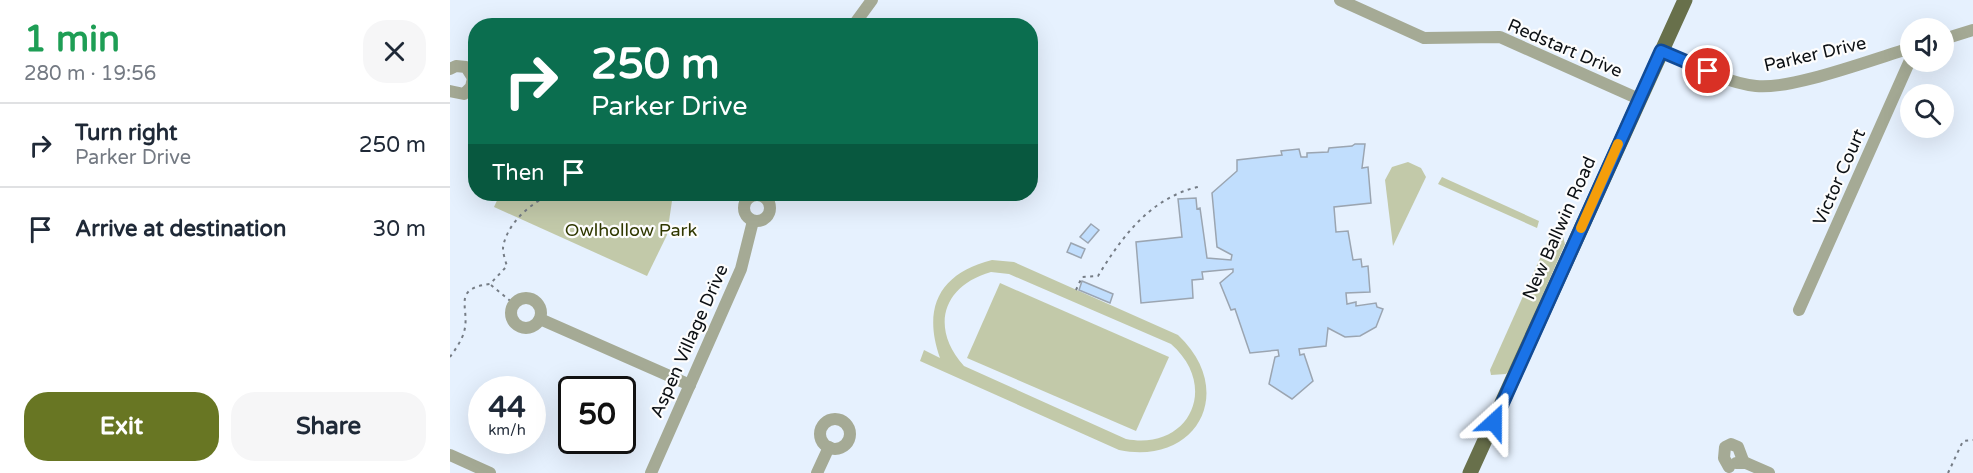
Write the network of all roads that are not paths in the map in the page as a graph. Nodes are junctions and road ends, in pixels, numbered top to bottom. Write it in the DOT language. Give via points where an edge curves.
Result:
graph roads {
  1 [pos="872,0"];
  2 [pos="1340,0"];
  3 [pos="1685,0"];
  4 [pos="860,18"];
  5 [pos="1973,30"];
  6 [pos="1954,36"];
  7 [pos="1661,51"];
  8 [pos="1900,51"];
  9 [pos="451,67"];
  10 [pos="468,69"];
  11 [pos="1905,72"];
  12 [pos="468,89"];
  13 [pos="450,91"];
  14 [pos="1639,99"];
  15 [pos="753,221"];
  16 [pos="1799,310"];
  17 [pos="540,319"];
  18 [pos="690,385"];
  19 [pos="829,447"];
  20 [pos="450,454"];
  21 [pos="1744,463"];
  22 [pos="1727,470"];
  23 [pos="490,473"];
  24 [pos="651,473"];
  25 [pos="817,473"];
  26 [pos="1470,473"];
  27 [pos="1769,473"];
  1 -- 4 [label="street"];
  2 -- 14 [label="street, Redstart Drive" via="1424,38 1500,37"];
  3 -- 7 [label="main road, New Ballwin Road"];
  5 -- 6 [label="street"];
  7 -- 8 [label="street, Parker Drive" via="1757,86 1801,80"];
  7 -- 14 [label="main road, New Ballwin Road"];
  9 -- 10 [label="street"];
  11 -- 16 [label="street, Victor Court"];
  12 -- 13 [label="street" via="464,94"];
  14 -- 26 [label="main road, New Ballwin Road"];
  15 -- 18 [label="street, Aspen Village Drive" via="741,269"];
  17 -- 17 [label="street" via="533,326 519,325 513,318 514,304 527,298 536,301 541,309"];
  17 -- 18 [label="street"];
  18 -- 24 [label="street, Aspen Village Drive"];
  19 -- 25 [label="street"];
  20 -- 23 [label="street"];
  21 -- 22 [label="street"];
  21 -- 22 [label="street" via="1738,447 1731,444 1725,447"];
  21 -- 27 [label="street"];
}
